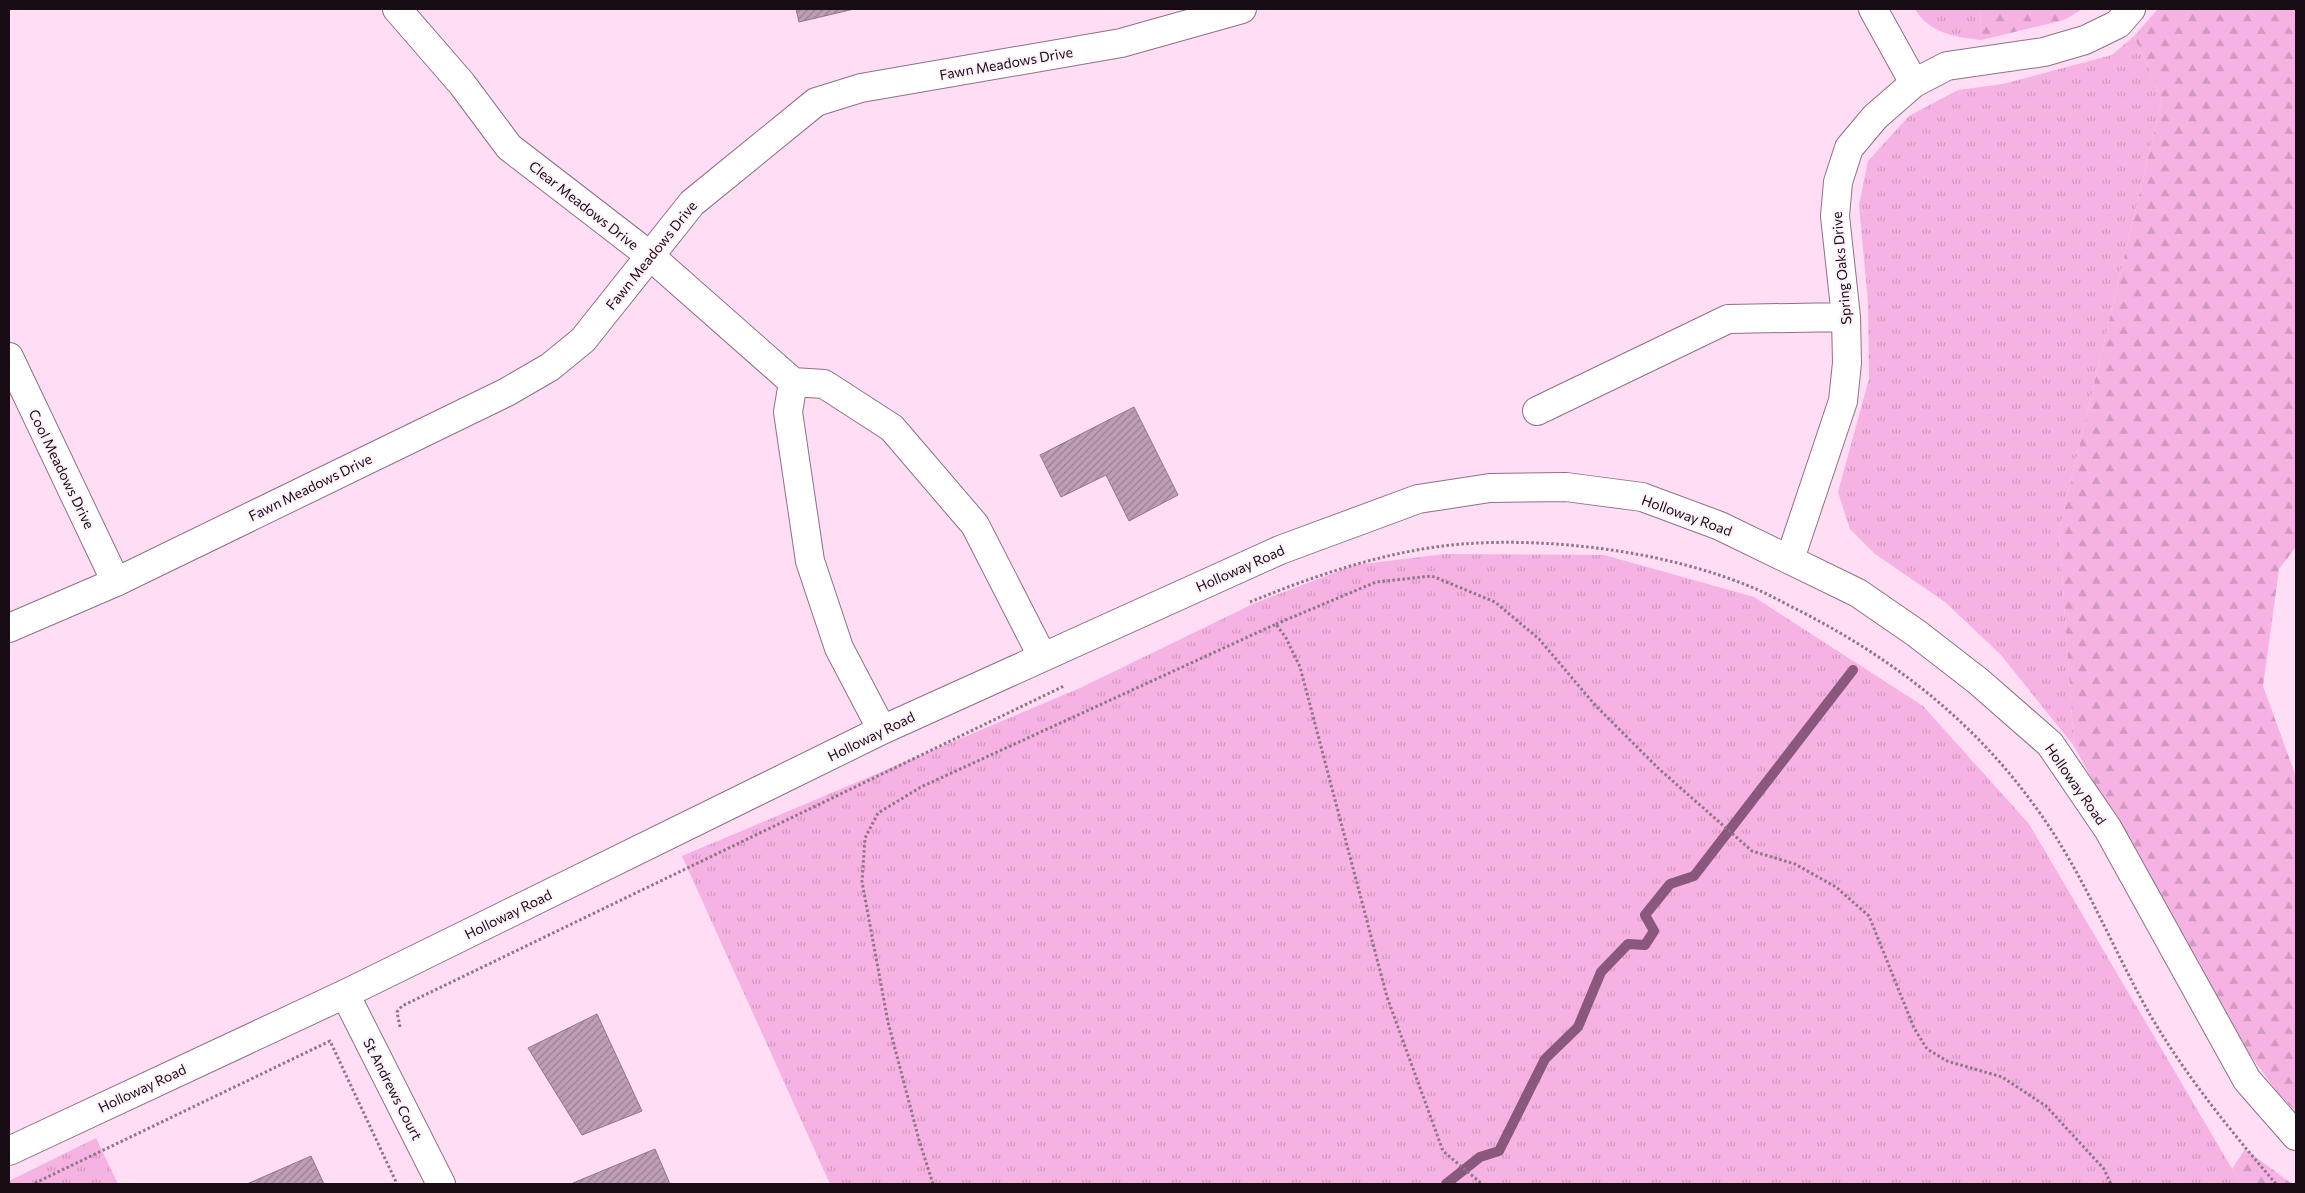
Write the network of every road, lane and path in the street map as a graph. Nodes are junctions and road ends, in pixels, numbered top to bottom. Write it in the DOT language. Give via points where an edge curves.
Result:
graph roads {
  1 [pos="397,9"];
  2 [pos="1242,9"];
  3 [pos="1873,9"];
  4 [pos="2131,9"];
  5 [pos="1914,83"];
  6 [pos="649,256"];
  7 [pos="1846,317"];
  8 [pos="9,357"];
  9 [pos="793,382"];
  10 [pos="1538,411"];
  11 [pos="1790,559"];
  12 [pos="116,582"];
  13 [pos="1243,604"];
  14 [pos="1276,624"];
  15 [pos="9,628"];
  16 [pos="1042,656"];
  17 [pos="1069,684"];
  18 [pos="882,730"];
  19 [pos="345,994"];
  20 [pos="400,1029"];
  21 [pos="2296,1136"];
  22 [pos="9,1151"];
  23 [pos="35,1183"];
  24 [pos="397,1184"];
  25 [pos="442,1184"];
  26 [pos="933,1184"];
  27 [pos="1482,1184"];
  28 [pos="2111,1184"];
  29 [pos="2276,1184"];
  1 -- 6 [label="street, Clear Meadows Drive" via="462,84 509,147"];
  2 -- 6 [label="street, Fawn Meadows Drive" via="1122,43 861,88 816,102 692,203"];
  3 -- 5 [label="street"];
  4 -- 5 [label="street, Spring Oaks Drive" via="2118,24 2085,40 2044,52 1947,66"];
  5 -- 7 [label="street, Spring Oaks Drive" via="1875,117 1849,148 1838,182 1836,216"];
  6 -- 9 [label="street, Clear Meadows Drive"];
  6 -- 12 [label="street, Fawn Meadows Drive" via="583,340 550,366 507,392"];
  7 -- 10 [label="street" via="1728,319"];
  7 -- 11 [label="street, Spring Oaks Drive" via="1847,363 1843,401"];
  8 -- 12 [label="street, Cool Meadows Drive"];
  9 -- 16 [label="street" via="824,384 892,428 975,525"];
  9 -- 18 [label="street" via="788,412 810,561 839,648"];
  11 -- 16 [label="street, Holloway Road" via="1720,526 1642,497 1566,487 1490,488 1418,499 1280,550"];
  11 -- 21 [label="street, Holloway Road" via="1858,593 1916,633 1978,681 2050,744 2108,829 2247,1080"];
  12 -- 15 [label="street, Fawn Meadows Drive"];
  13 -- 29 [label="path" via="1296,583 1393,555 1461,544 1552,544 1623,551 1688,566 1756,589 1866,648 1932,694 1994,754 2044,818 2076,870 2149,1012 2191,1078"];
  14 -- 26 [label="path" via="921,787 878,812 865,838 862,882 888,1022"];
  14 -- 27 [label="path" via="1300,667 1387,996 1443,1151"];
  14 -- 28 [label="path" via="1376,582 1432,576 1495,602 1539,639 1602,712 1658,768 1752,851 1795,864 1836,887 1869,916 1914,1028 1927,1049 1948,1061 2002,1077 2046,1106 2104,1169"];
  16 -- 18 [label="street, Holloway Road"];
  17 -- 20 [label="path" via="402,1006 397,1012"];
  18 -- 19 [label="street, Holloway Road"];
  19 -- 22 [label="street, Holloway Road"];
  19 -- 25 [label="street, St Andrews Court"];
  23 -- 24 [label="path" via="330,1041"];
}
